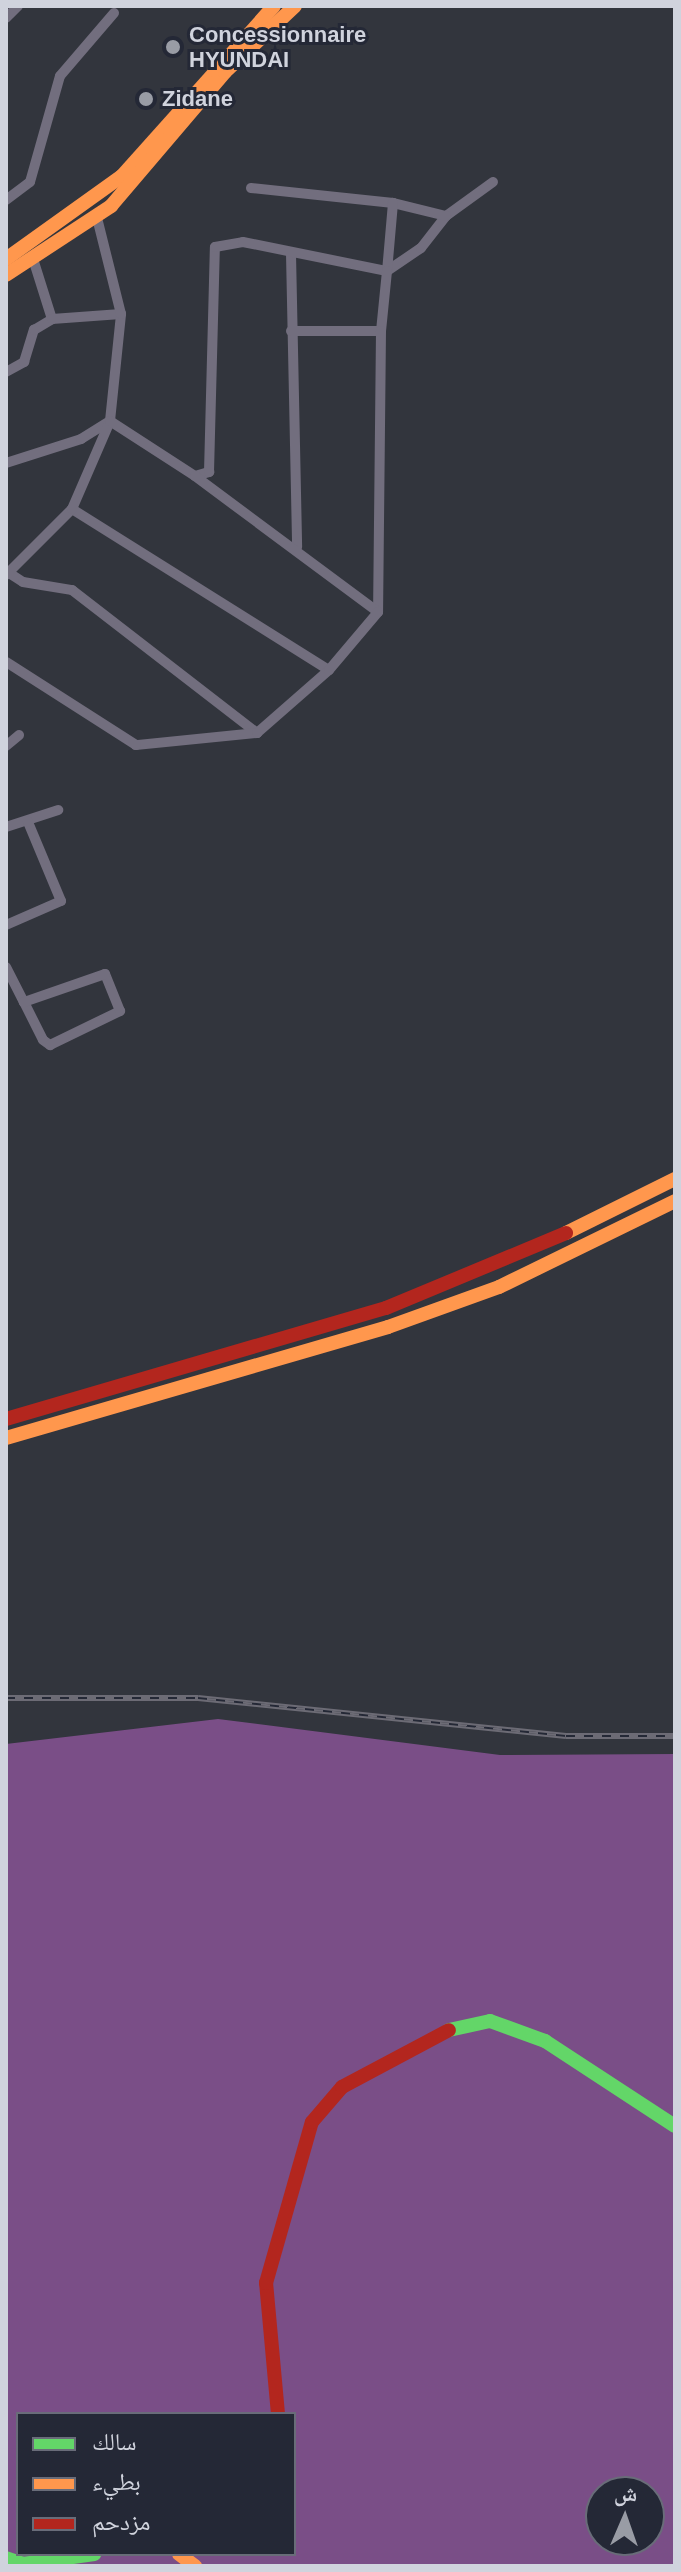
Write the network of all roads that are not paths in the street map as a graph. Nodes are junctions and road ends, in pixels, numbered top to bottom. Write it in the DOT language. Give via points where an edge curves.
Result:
graph roads {
  1 [pos="18,6"];
  2 [pos="274,6"];
  3 [pos="295,6"];
  4 [pos="114,13"];
  5 [pos="6,18"];
  6 [pos="493,182"];
  7 [pos="251,188"];
  8 [pos="6,200"];
  9 [pos="393,203"];
  10 [pos="446,216"];
  11 [pos="97,218"];
  12 [pos="291,254"];
  13 [pos="6,259"];
  14 [pos="34,262"];
  15 [pos="387,271"];
  16 [pos="6,275"];
  17 [pos="121,314"];
  18 [pos="52,319"];
  19 [pos="291,331"];
  20 [pos="381,331"];
  21 [pos="6,372"];
  22 [pos="110,421"];
  23 [pos="6,463"];
  24 [pos="195,476"];
  25 [pos="72,509"];
  26 [pos="297,547"];
  27 [pos="7,573"];
  28 [pos="378,612"];
  29 [pos="6,662"];
  30 [pos="329,670"];
  31 [pos="257,733"];
  32 [pos="19,735"];
  33 [pos="6,746"];
  34 [pos="58,810"];
  35 [pos="28,822"];
  36 [pos="6,827"];
  37 [pos="6,925"];
  38 [pos="6,967"];
  39 [pos="24,1002"];
  40 [pos="675,1179"];
  41 [pos="675,1201"];
  42 [pos="6,1419"];
  43 [pos="6,1438"];
  44 [pos="675,2126"];
  45 [pos="278,2412"];
  46 [pos="73,2556"];
  47 [pos="11,2562"];
  1 -- 5 [label="street"];
  2 -- 13 [label="main road" via="122,176"];
  3 -- 11 [label="main road"];
  4 -- 8 [label="street" via="60,76 30,182"];
  6 -- 10 [label="street"];
  7 -- 9 [label="street"];
  9 -- 10 [label="street"];
  9 -- 15 [label="street"];
  10 -- 15 [label="street" via="421,248"];
  11 -- 14 [label="main road"];
  11 -- 17 [label="street"];
  12 -- 15 [label="street"];
  12 -- 19 [label="street"];
  12 -- 24 [label="street" via="243,242 215,247 209,472"];
  14 -- 16 [label="main road"];
  14 -- 18 [label="street"];
  15 -- 20 [label="street"];
  17 -- 18 [label="street"];
  17 -- 22 [label="street"];
  18 -- 21 [label="street" via="34,330 24,362"];
  19 -- 20 [label="street"];
  19 -- 26 [label="street"];
  20 -- 28 [label="street"];
  22 -- 23 [label="street" via="81,439"];
  22 -- 24 [label="street"];
  22 -- 25 [label="street"];
  24 -- 26 [label="street"];
  25 -- 27 [label="street"];
  25 -- 30 [label="street"];
  26 -- 28 [label="street"];
  27 -- 31 [label="street" via="23,582 72,590"];
  28 -- 30 [label="street"];
  29 -- 31 [label="street" via="136,745"];
  30 -- 31 [label="street"];
  32 -- 33 [label="street"];
  34 -- 35 [label="street"];
  35 -- 36 [label="street"];
  35 -- 37 [label="street" via="61,901"];
  38 -- 39 [label="street"];
  39 -- 39 [label="street" via="50,1045 120,1011 105,974"];
  40 -- 42 [label="main road" via="499,1266 386,1308"];
  41 -- 43 [label="main road" via="499,1287 388,1327"];
  44 -- 45 [label="main road" via="545,2041 490,2021 452,2028 342,2087 312,2122 266,2283"];
  46 -- 47 [label="main road"];
}
